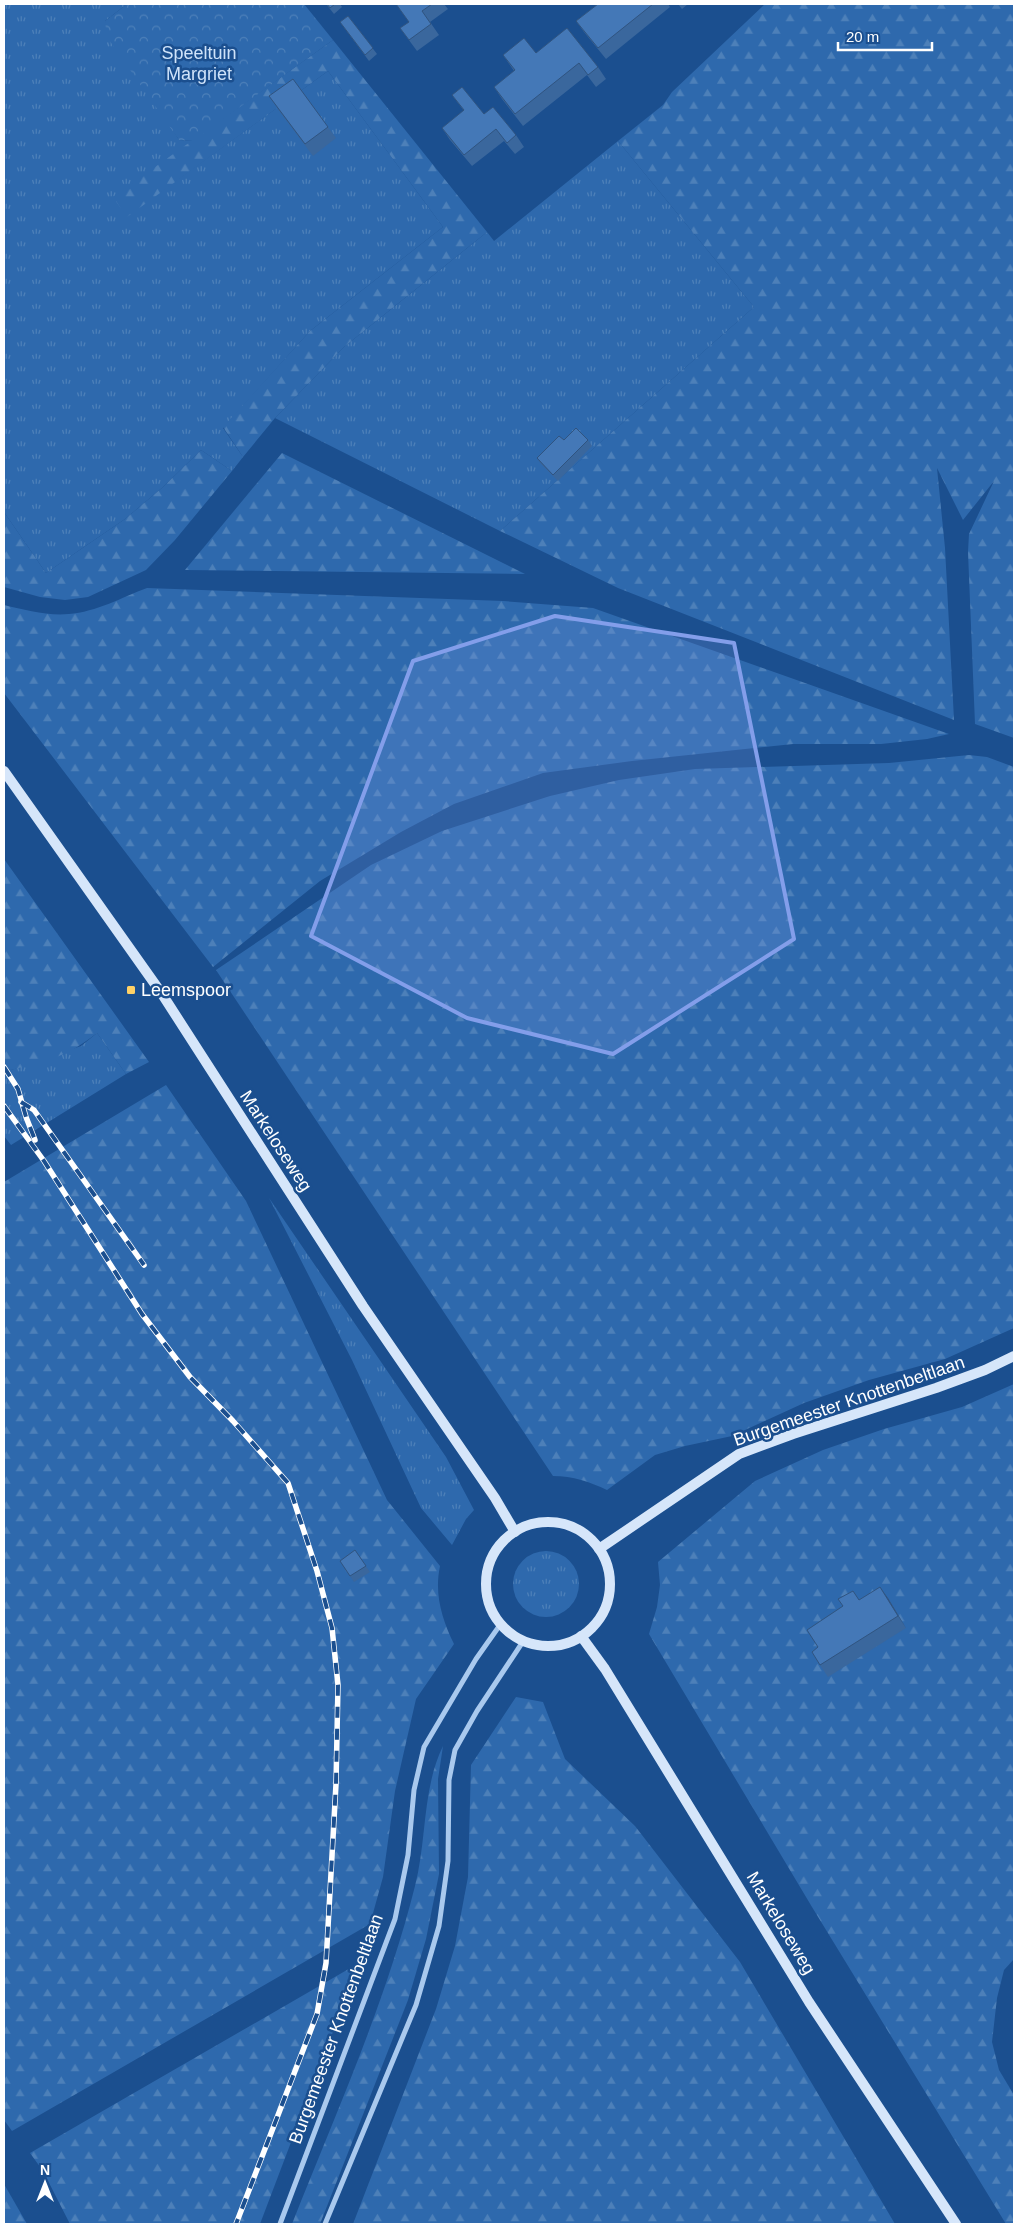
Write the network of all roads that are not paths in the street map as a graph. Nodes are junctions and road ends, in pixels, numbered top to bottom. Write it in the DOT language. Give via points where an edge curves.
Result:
graph roads {
  1 [pos="4,771"];
  2 [pos="1014,1356"];
  3 [pos="515,1532"];
  4 [pos="599,1549"];
  5 [pos="500,1625"];
  6 [pos="581,1636"];
  7 [pos="522,1643"];
  8 [pos="280,2224"];
  9 [pos="325,2224"];
  10 [pos="956,2224"];
  1 -- 3 [label="main road, Markeloseweg" via="162,994 363,1306"];
  2 -- 4 [label="main road, Burgemeester Knottenbeltlaan" via="936,1388 739,1454"];
  3 -- 4 [label="main road" via="532,1524 551,1522 569,1526 586,1535"];
  3 -- 5 [label="main road" via="500,1545 490,1562 486,1582 488,1602"];
  4 -- 6 [label="main road" via="610,1580 609,1596 604,1612"];
  5 -- 7 [label="main road"];
  5 -- 8 [label="street, Burgemeester Knottenbeltlaan" via="424,1747 414,1790 408,1855 395,1919"];
  6 -- 7 [label="main road" via="562,1645"];
  6 -- 10 [label="main road, Markeloseweg" via="809,2002"];
  7 -- 9 [label="street" via="454,1750 449,1787 448,1861 440,1926 416,2005"];
}
